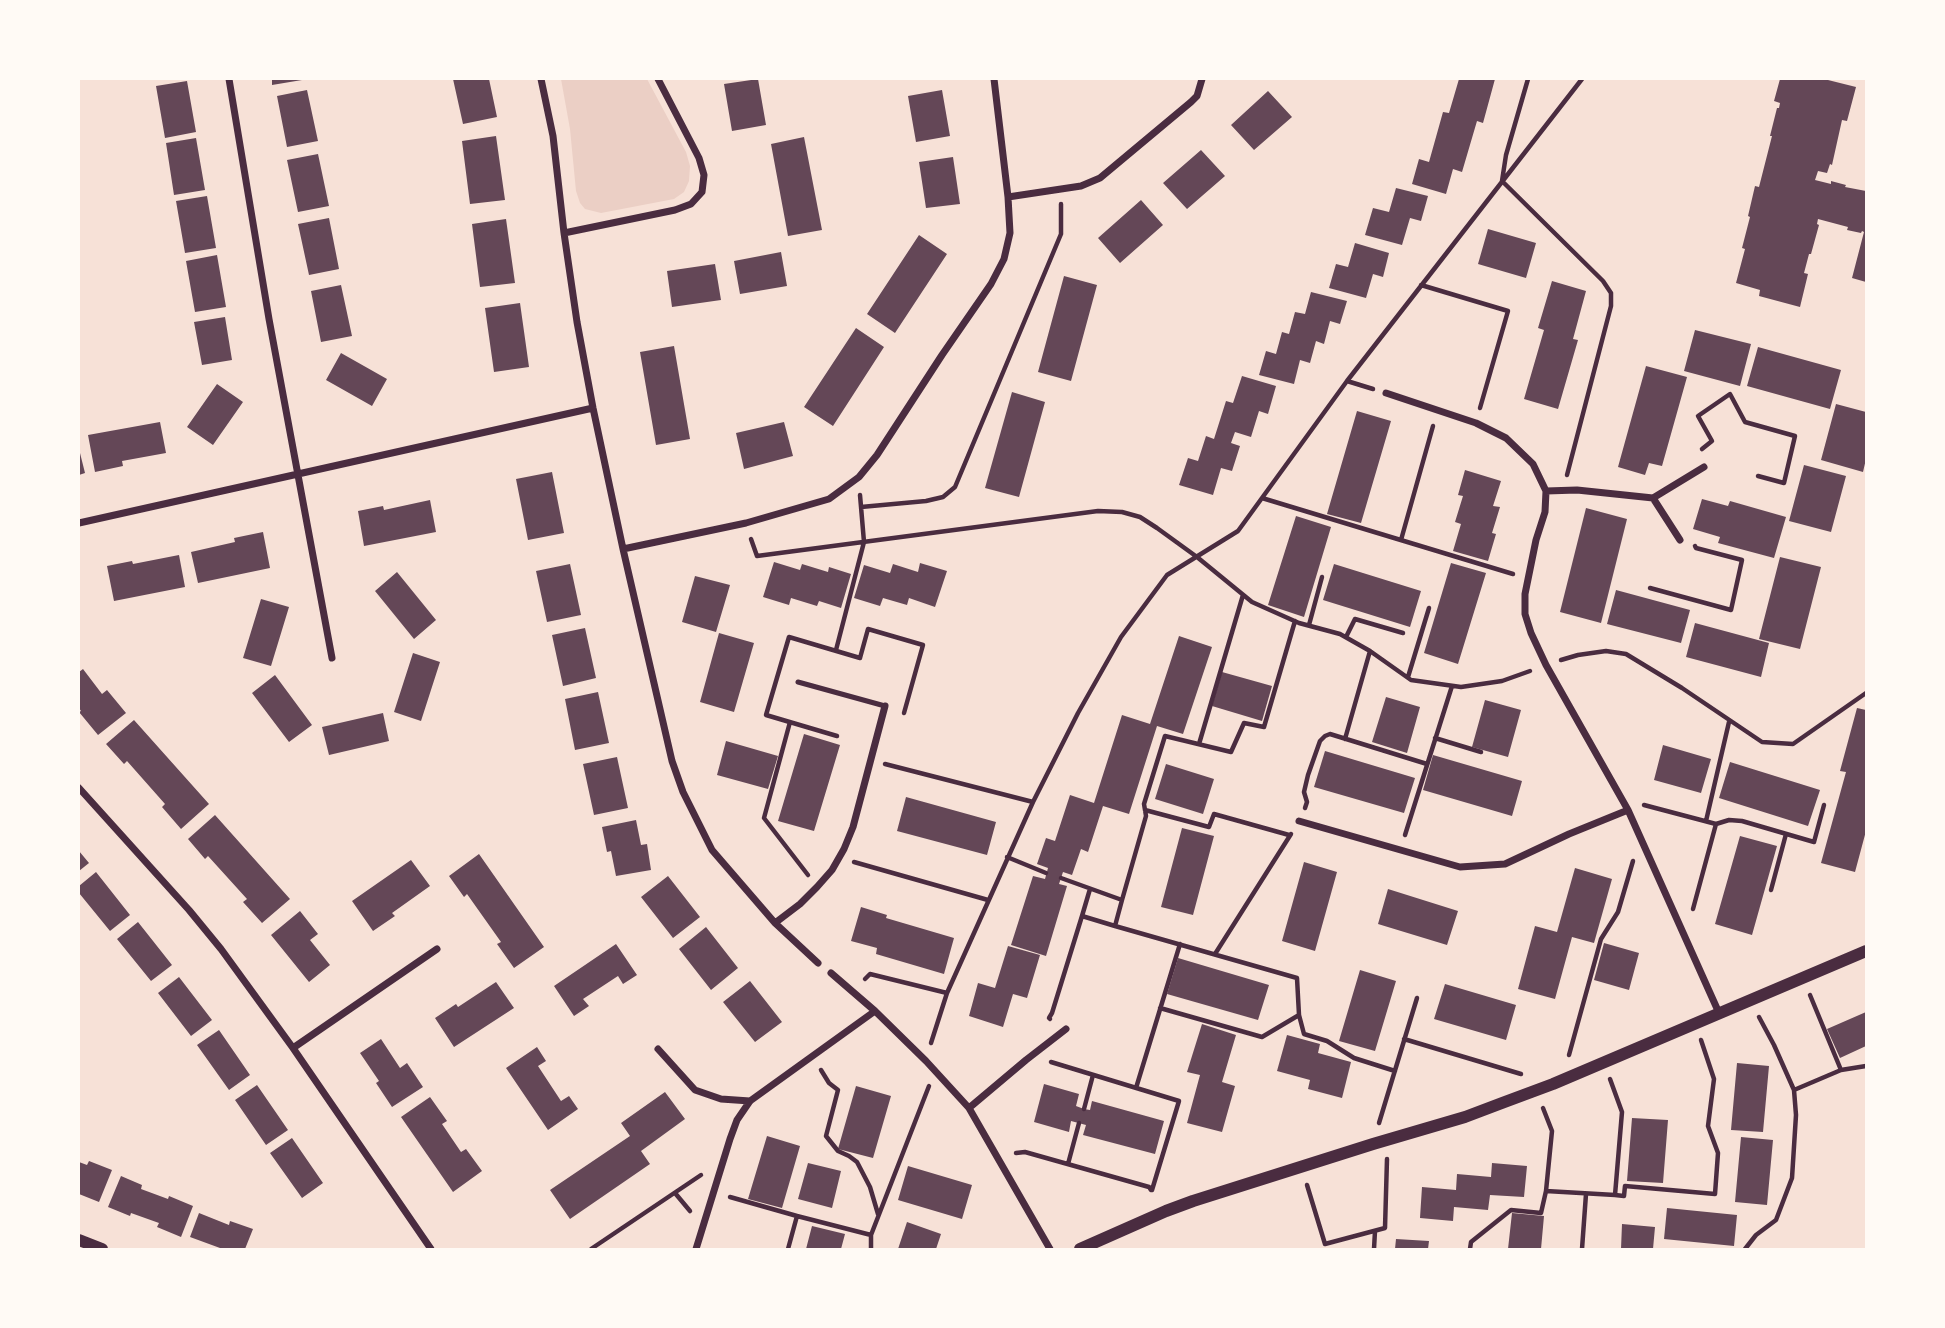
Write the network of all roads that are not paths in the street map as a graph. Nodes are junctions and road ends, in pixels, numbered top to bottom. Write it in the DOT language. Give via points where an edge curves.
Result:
graph roads {
  1 [pos="229,79"];
  2 [pos="541,79"];
  3 [pos="658,79"];
  4 [pos="994,79"];
  5 [pos="1202,79"];
  6 [pos="1008,197"];
  7 [pos="564,233"];
  8 [pos="1385,393"];
  9 [pos="593,408"];
  10 [pos="1704,467"];
  11 [pos="298,475"];
  12 [pos="1546,491"];
  13 [pos="1653,498"];
  14 [pos="79,523"];
  15 [pos="1680,540"];
  16 [pos="623,549"];
  17 [pos="332,658"];
  18 [pos="798,682"];
  19 [pos="885,706"];
  20 [pos="79,788"];
  21 [pos="1628,810"];
  22 [pos="1299,821"];
  23 [pos="775,923"];
  24 [pos="437,949"];
  25 [pos="1866,951"];
  26 [pos="818,963"];
  27 [pos="831,973"];
  28 [pos="875,1012"];
  29 [pos="1718,1013"];
  30 [pos="1066,1029"];
  31 [pos="293,1048"];
  32 [pos="659,1049"];
  33 [pos="750,1101"];
  34 [pos="969,1108"];
  35 [pos="79,1240"];
  36 [pos="102,1249"];
  37 [pos="431,1249"];
  38 [pos="696,1249"];
  39 [pos="1050,1249"];
  40 [pos="1080,1249"];
  1 -- 11 [label="street"];
  2 -- 7 [label="street"];
  3 -- 7 [label="street" via="699,158 702,192 691,204 675,210"];
  4 -- 6 [label="street"];
  5 -- 6 [label="street" via="1191,102 1100,178 1081,186"];
  6 -- 16 [label="street" via="1010,233 991,284 859,477 830,499 746,523"];
  7 -- 9 [label="street"];
  8 -- 12 [label="street" via="1476,423 1506,438 1533,464"];
  9 -- 11 [label="street"];
  9 -- 16 [label="street"];
  10 -- 13 [label="street"];
  11 -- 14 [label="street"];
  11 -- 17 [label="street"];
  12 -- 13 [label="street"];
  12 -- 21 [label="street" via="1525,614 1546,666"];
  13 -- 15 [label="street"];
  16 -- 23 [label="street" via="682,792 712,850"];
  18 -- 19 [label="lane"];
  19 -- 23 [label="street" via="853,827 839,858 817,887"];
  20 -- 31 [label="street" via="189,910"];
  21 -- 22 [label="street" via="1505,864 1460,867"];
  21 -- 29 [label="street"];
  23 -- 26 [label="street"];
  24 -- 31 [label="street"];
  25 -- 29 [label="street"];
  27 -- 28 [label="street"];
  28 -- 33 [label="street"];
  28 -- 34 [label="street"];
  29 -- 40 [label="street" via="1465,1117 1166,1211"];
  30 -- 34 [label="street"];
  31 -- 37 [label="street"];
  32 -- 33 [label="street" via="695,1090 721,1100"];
  33 -- 38 [label="street" via="737,1120 722,1160"];
  34 -- 39 [label="street"];
  35 -- 36 [label="street"];
}
